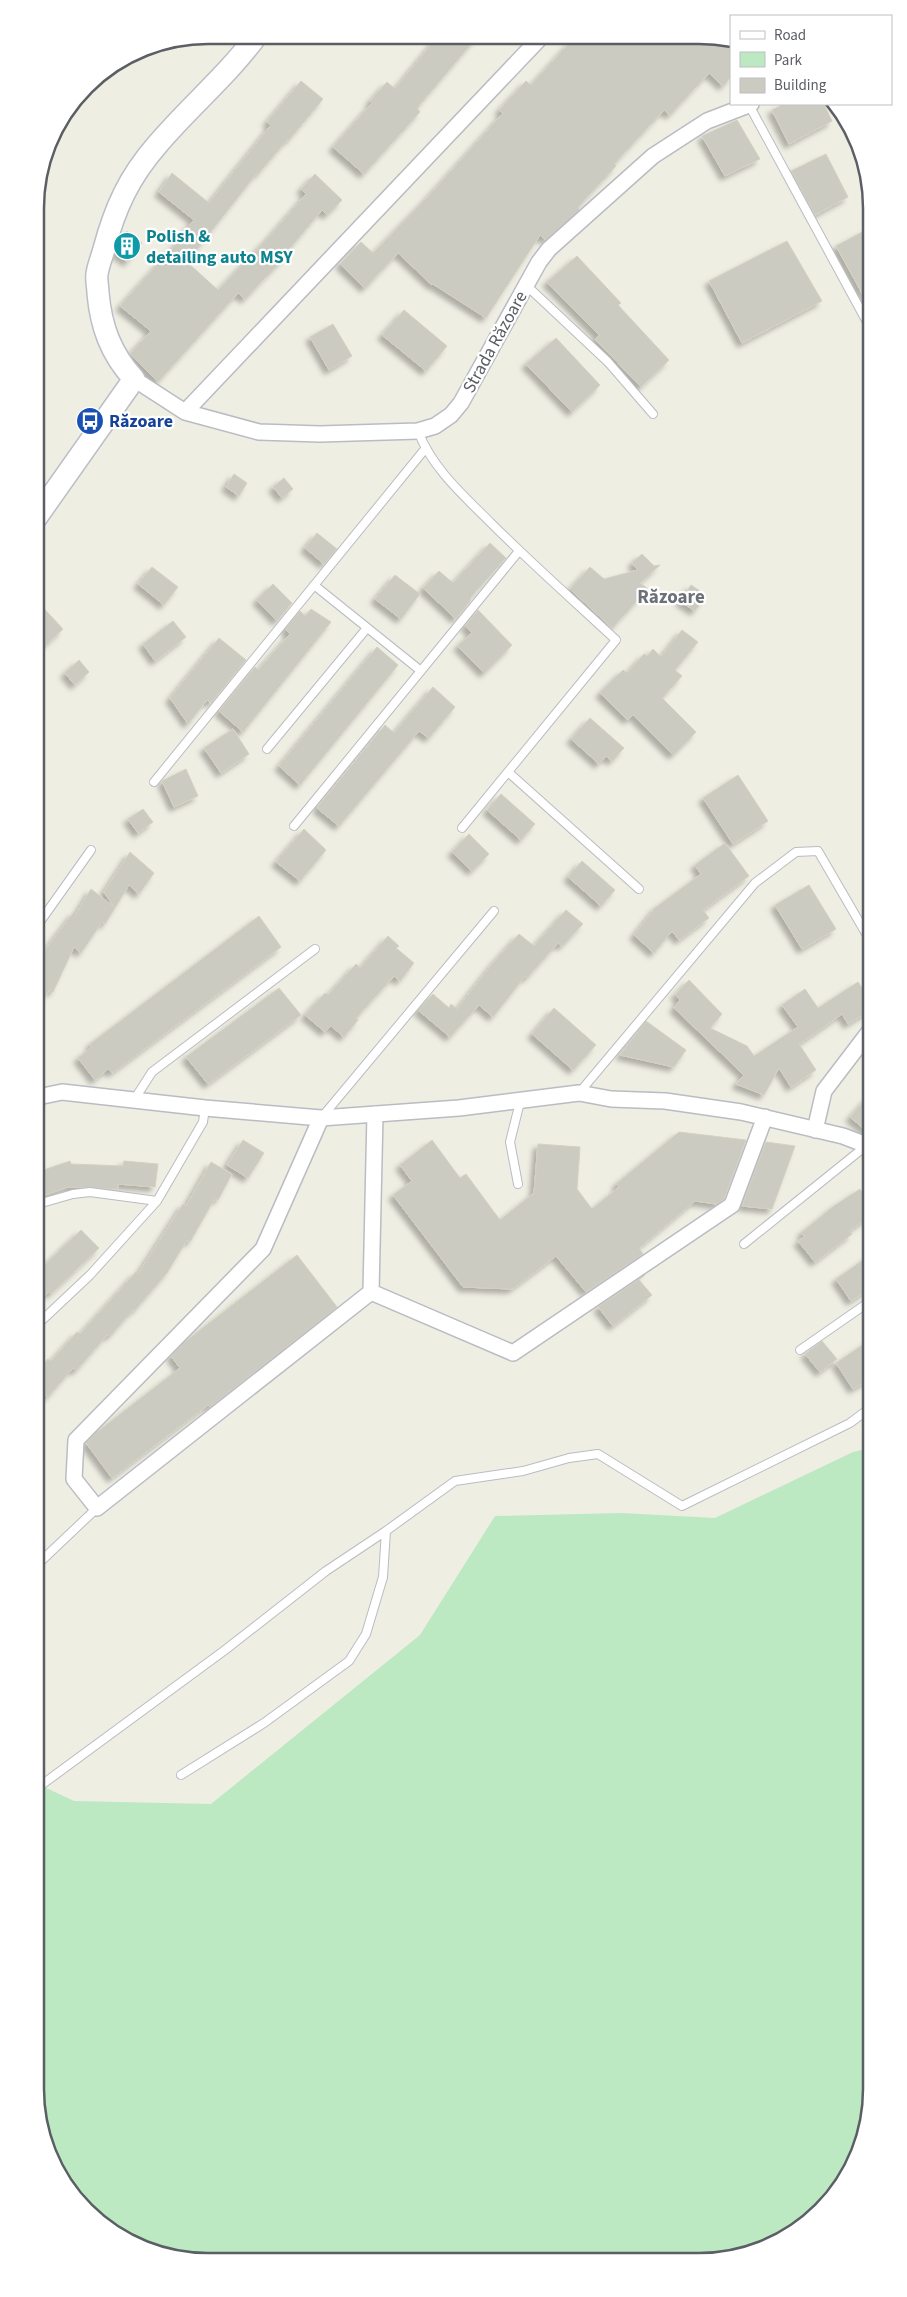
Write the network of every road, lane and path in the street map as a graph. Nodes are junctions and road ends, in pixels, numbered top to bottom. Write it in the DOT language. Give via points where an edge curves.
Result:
graph roads {
  1 [pos="250,44"];
  2 [pos="534,44"];
  3 [pos="750,105"];
  4 [pos="526,285"];
  5 [pos="863,315"];
  6 [pos="134,379"];
  7 [pos="185,412"];
  8 [pos="653,414"];
  9 [pos="418,432"];
  10 [pos="425,449"];
  11 [pos="44,507"];
  12 [pos="519,551"];
  13 [pos="314,585"];
  14 [pos="367,628"];
  15 [pos="421,671"];
  16 [pos="268,749"];
  17 [pos="508,772"];
  18 [pos="154,782"];
  19 [pos="294,826"];
  20 [pos="462,828"];
  21 [pos="91,850"];
  22 [pos="639,889"];
  23 [pos="494,911"];
  24 [pos="44,916"];
  25 [pos="863,929"];
  26 [pos="315,949"];
  27 [pos="863,1040"];
  28 [pos="579,1093"];
  29 [pos="44,1096"];
  30 [pos="133,1101"];
  31 [pos="520,1102"];
  32 [pos="205,1108"];
  33 [pos="376,1114"];
  34 [pos="766,1117"];
  35 [pos="322,1118"];
  36 [pos="815,1130"];
  37 [pos="863,1144"];
  38 [pos="863,1150"];
  39 [pos="518,1184"];
  40 [pos="156,1201"];
  41 [pos="44,1202"];
  42 [pos="744,1244"];
  43 [pos="371,1292"];
  44 [pos="863,1306"];
  45 [pos="44,1317"];
  46 [pos="800,1350"];
  47 [pos="863,1414"];
  48 [pos="97,1508"];
  49 [pos="386,1531"];
  50 [pos="44,1558"];
  51 [pos="181,1775"];
  52 [pos="44,1783"];
  1 -- 6 [label="street, Strada Răzoare" via="156,145 132,177 114,213 97,275 98,298 102,325 112,348"];
  2 -- 7 [label="street"];
  3 -- 4 [label="street, Strada Răzoare" via="707,121 653,156 549,249"];
  3 -- 5 [label="lane"];
  4 -- 8 [label="lane" via="608,362"];
  4 -- 9 [label="street, Strada Răzoare" via="461,403 435,426"];
  6 -- 7 [label="street, Strada Răzoare"];
  6 -- 11 [label="street"];
  7 -- 9 [label="street, Strada Răzoare" via="259,432"];
  9 -- 10 [label="lane"];
  10 -- 12 [label="lane" via="452,485"];
  10 -- 13 [label="lane"];
  12 -- 15 [label="lane"];
  12 -- 17 [label="lane" via="616,640"];
  13 -- 14 [label="lane"];
  13 -- 18 [label="lane"];
  14 -- 15 [label="lane"];
  14 -- 16 [label="lane"];
  15 -- 19 [label="lane"];
  17 -- 20 [label="lane"];
  17 -- 22 [label="lane"];
  21 -- 24 [label="lane"];
  23 -- 35 [label="lane"];
  25 -- 28 [label="lane" via="818,851 796,852 755,883"];
  26 -- 30 [label="lane" via="152,1072"];
  27 -- 36 [label="street" via="824,1091"];
  28 -- 31 [label="street"];
  28 -- 34 [label="street" via="611,1099 693,1104"];
  29 -- 30 [label="street" via="62,1092"];
  30 -- 32 [label="street"];
  31 -- 33 [label="street"];
  31 -- 39 [label="lane" via="510,1142"];
  32 -- 35 [label="street"];
  32 -- 40 [label="lane" via="203,1122"];
  33 -- 35 [label="street"];
  33 -- 43 [label="street"];
  34 -- 36 [label="street"];
  34 -- 43 [label="street" via="732,1205 513,1353"];
  35 -- 48 [label="street" via="263,1249 76,1440 74,1479"];
  36 -- 37 [label="street"];
  38 -- 42 [label="lane"];
  40 -- 41 [label="lane" via="90,1192"];
  40 -- 45 [label="lane" via="90,1275"];
  43 -- 48 [label="street"];
  44 -- 46 [label="lane"];
  47 -- 49 [label="lane" via="850,1424 682,1506 598,1454 569,1458 523,1471 455,1481"];
  48 -- 50 [label="lane"];
  49 -- 51 [label="lane" via="384,1576 366,1634 349,1661 264,1723"];
  49 -- 52 [label="lane" via="326,1571"];
}
